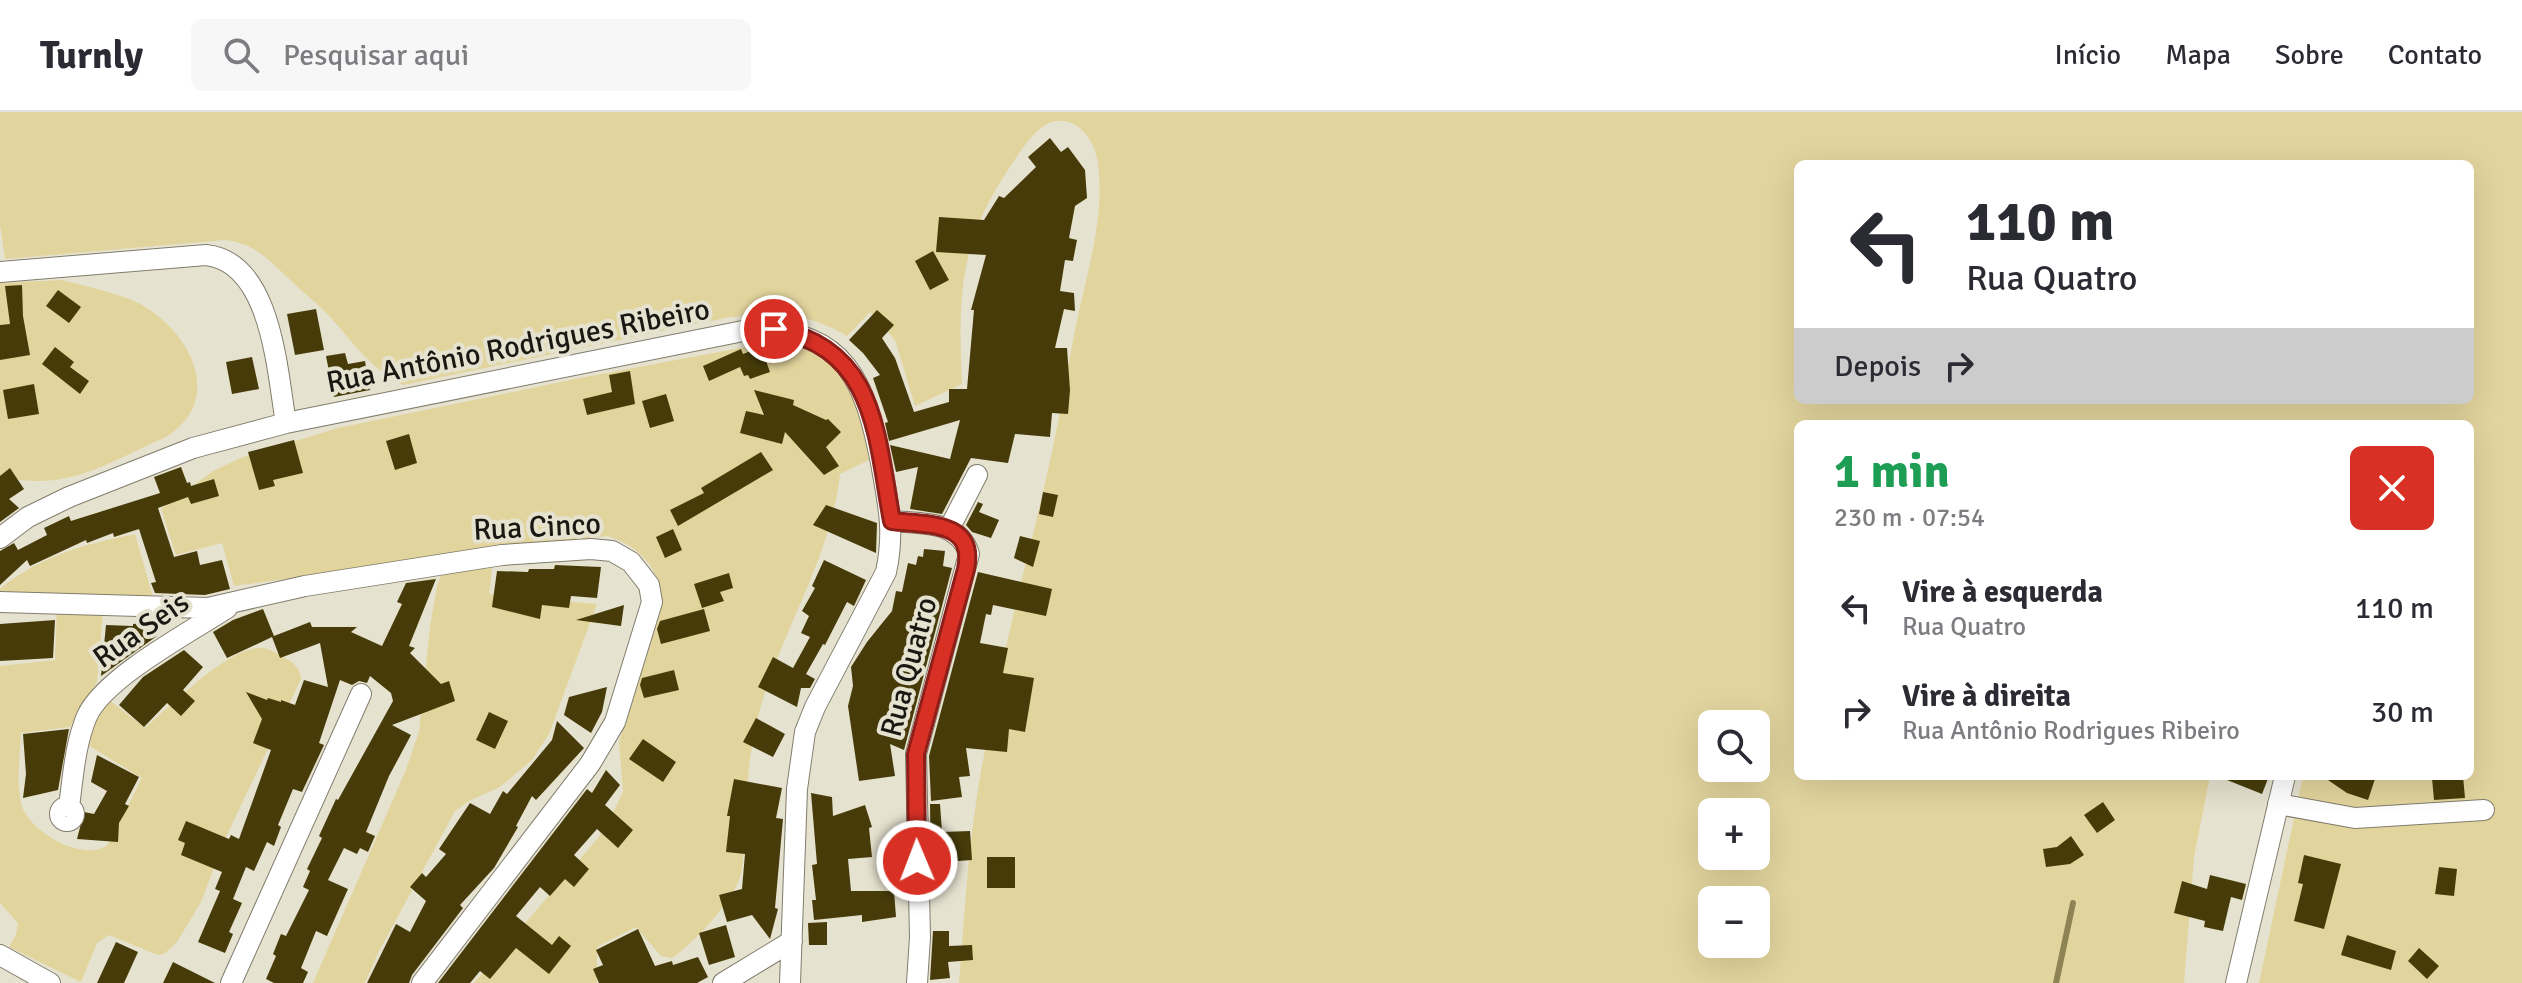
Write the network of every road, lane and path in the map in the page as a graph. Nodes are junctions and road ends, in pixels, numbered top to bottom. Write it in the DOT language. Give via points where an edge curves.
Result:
graph roads {
  1 [pos="0,272"];
  2 [pos="286,423"];
  3 [pos="977,475"];
  4 [pos="892,521"];
  5 [pos="949,529"];
  6 [pos="0,538"];
  7 [pos="0,602"];
  8 [pos="233,603"];
  9 [pos="361,694"];
  10 [pos="2284,780"];
  11 [pos="2278,804"];
  12 [pos="69,807"];
  13 [pos="2484,810"];
  14 [pos="792,941"];
  15 [pos="0,955"];
  16 [pos="50,983"];
  17 [pos="231,983"];
  18 [pos="422,983"];
  19 [pos="723,983"];
  20 [pos="790,983"];
  21 [pos="917,983"];
  22 [pos="2236,983"];
  1 -- 2 [label="street" via="206,255 226,259 248,280 265,315"];
  2 -- 4 [label="street, Rua Antônio Rodrigues Ribeiro" via="774,329 828,349 855,378 870,411"];
  2 -- 6 [label="street, Rua Antônio Rodrigues Ribeiro" via="193,448 69,497"];
  3 -- 5 [label="street"];
  4 -- 5 [label="street"];
  4 -- 14 [label="street, Rua Antônio Rodrigues Ribeiro" via="886,572 805,732 797,789"];
  5 -- 21 [label="street, Rua Quatro" via="969,554 916,754"];
  7 -- 8 [label="street, Rua Cinco" via="195,608"];
  8 -- 12 [label="street, Rua Seis" via="100,695 81,734"];
  8 -- 18 [label="street, Rua Cinco" via="305,586 502,555 591,549 619,553 649,585 650,609 615,722 601,748"];
  9 -- 17 [label="street"];
  10 -- 11 [label="street"];
  11 -- 13 [label="street" via="2355,818"];
  11 -- 22 [label="street"];
  14 -- 19 [label="street"];
  14 -- 20 [label="street, Rua Antônio Rodrigues Ribeiro"];
  15 -- 16 [label="street"];
}
